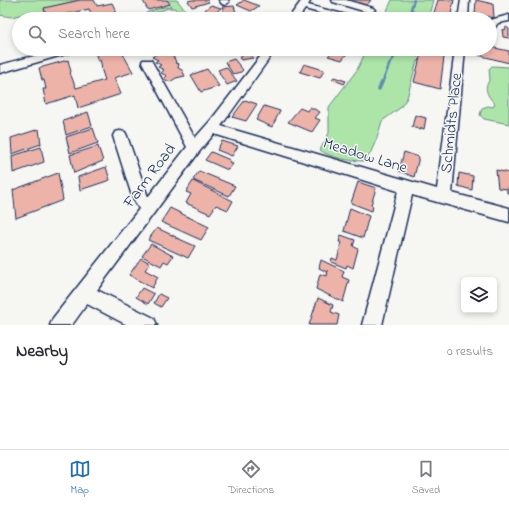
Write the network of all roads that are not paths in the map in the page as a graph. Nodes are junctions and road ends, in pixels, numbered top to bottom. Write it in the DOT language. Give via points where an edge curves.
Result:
graph roads {
  1 [pos="336,0"];
  2 [pos="465,0"];
  3 [pos="304,3"];
  4 [pos="370,10"];
  5 [pos="298,12"];
  6 [pos="330,12"];
  7 [pos="464,12"];
  8 [pos="509,18"];
  9 [pos="497,20"];
  10 [pos="48,56"];
  11 [pos="266,56"];
  12 [pos="459,56"];
  13 [pos="147,62"];
  14 [pos="0,70"];
  15 [pos="212,128"];
  16 [pos="120,136"];
  17 [pos="194,148"];
  18 [pos="406,187"];
  19 [pos="444,197"];
  20 [pos="147,210"];
  21 [pos="509,215"];
  22 [pos="84,293"];
  23 [pos="60,325"];
  24 [pos="147,325"];
  25 [pos="372,325"];
  1 -- 4 [label="street"];
  2 -- 7 [label="street"];
  3 -- 5 [label="street"];
  3 -- 6 [label="street"];
  8 -- 9 [label="street"];
  10 -- 14 [label="street"];
  11 -- 15 [label="street, Farm Road"];
  12 -- 19 [label="street, Schmidts Place"];
  13 -- 17 [label="street"];
  15 -- 17 [label="street, Farm Road"];
  15 -- 18 [label="street, Meadow Lane"];
  16 -- 20 [label="street"];
  17 -- 20 [label="street, Farm Road"];
  18 -- 19 [label="street, Meadow Lane"];
  18 -- 25 [label="street"];
  19 -- 21 [label="street, Meadow Lane"];
  20 -- 22 [label="street, Farm Road"];
  22 -- 23 [label="street, Farm Road"];
  22 -- 24 [label="street"];
}
